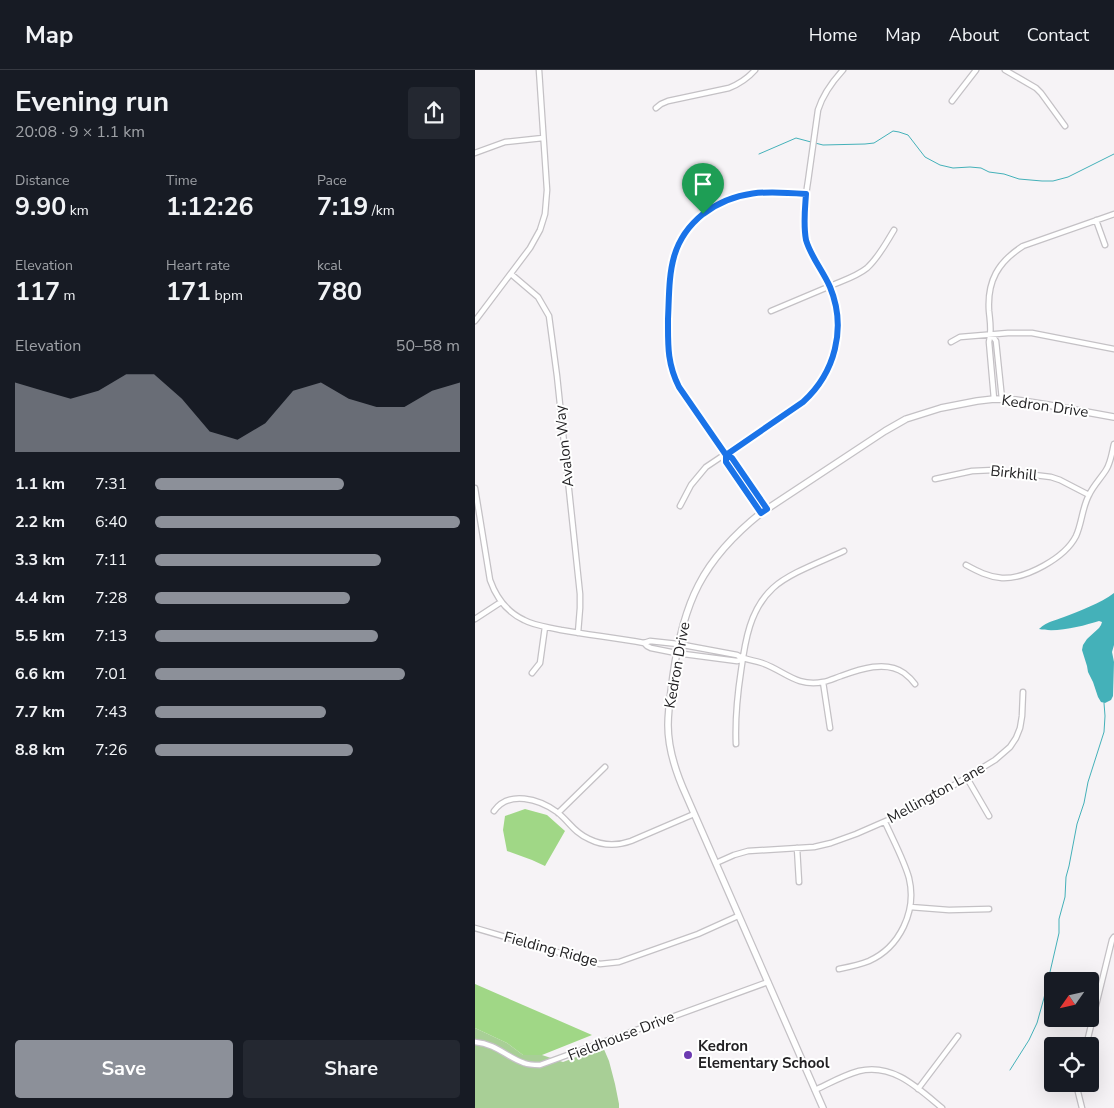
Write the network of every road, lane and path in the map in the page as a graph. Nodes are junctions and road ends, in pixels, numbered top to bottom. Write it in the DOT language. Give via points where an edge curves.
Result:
graph roads {
  1 [pos="539,70"];
  2 [pos="755,70"];
  3 [pos="843,70"];
  4 [pos="976,70"];
  5 [pos="1005,70"];
  6 [pos="952,101"];
  7 [pos="656,108"];
  8 [pos="1065,126"];
  9 [pos="543,138"];
  10 [pos="475,153"];
  11 [pos="806,194"];
  12 [pos="1114,214"];
  13 [pos="1095,220"];
  14 [pos="894,230"];
  15 [pos="1105,245"];
  16 [pos="511,274"];
  17 [pos="829,286"];
  18 [pos="771,312"];
  19 [pos="475,322"];
  20 [pos="991,334"];
  21 [pos="951,342"];
  22 [pos="1114,349"];
  23 [pos="994,399"];
  24 [pos="1002,400"];
  25 [pos="1114,418"];
  26 [pos="1114,444"];
  27 [pos="726,455"];
  28 [pos="935,480"];
  29 [pos="475,488"];
  30 [pos="1089,495"];
  31 [pos="680,506"];
  32 [pos="767,509"];
  33 [pos="761,513"];
  34 [pos="844,551"];
  35 [pos="966,564"];
  36 [pos="501,602"];
  37 [pos="475,619"];
  38 [pos="545,627"];
  39 [pos="578,633"];
  40 [pos="644,643"];
  41 [pos="678,644"];
  42 [pos="676,653"];
  43 [pos="743,659"];
  44 [pos="532,674"];
  45 [pos="823,682"];
  46 [pos="915,684"];
  47 [pos="1023,692"];
  48 [pos="830,728"];
  49 [pos="736,744"];
  50 [pos="605,767"];
  51 [pos="967,778"];
  52 [pos="494,811"];
  53 [pos="559,813"];
  54 [pos="694,814"];
  55 [pos="989,816"];
  56 [pos="885,822"];
  57 [pos="797,848"];
  58 [pos="716,863"];
  59 [pos="799,882"];
  60 [pos="910,907"];
  61 [pos="989,909"];
  62 [pos="738,916"];
  63 [pos="475,928"];
  64 [pos="1114,937"];
  65 [pos="839,970"];
  66 [pos="767,982"];
  67 [pos="958,1036"];
  68 [pos="1088,1037"];
  69 [pos="475,1042"];
  70 [pos="919,1089"];
  71 [pos="815,1090"];
  72 [pos="1078,1092"];
  73 [pos="823,1108"];
  74 [pos="942,1108"];
  75 [pos="1082,1108"];
  1 -- 9 [label="street"];
  2 -- 7 [label="street" via="729,88 668,101"];
  3 -- 11 [label="street" via="821,99"];
  4 -- 6 [label="street"];
  5 -- 8 [label="street" via="1041,93"];
  9 -- 10 [label="street" via="505,142"];
  9 -- 16 [label="street" via="547,190 545,214 537,236"];
  11 -- 17 [label="street" via="806,240"];
  11 -- 27 [label="street" via="751,193 724,200 697,219 674,255 669,288 668,349 671,365 679,387"];
  12 -- 13 [label="street"];
  13 -- 15 [label="street"];
  13 -- 20 [label="street" via="1023,246 1003,262 990,291"];
  14 -- 17 [label="street" via="866,269"];
  16 -- 19 [label="street"];
  16 -- 39 [label="street, Avalon Way" via="538,297 549,316 580,594"];
  17 -- 18 [label="street"];
  17 -- 27 [label="street" via="837,312 837,333 834,356 823,378 803,402"];
  20 -- 21 [label="street" via="960,337"];
  20 -- 22 [label="street" via="1032,333"];
  20 -- 23 [label="street"];
  20 -- 24 [label="street" via="996,342"];
  23 -- 24 [label="street, Kedron Drive"];
  23 -- 32 [label="street, Kedron Drive" via="941,408 906,419"];
  24 -- 25 [label="street, Kedron Drive" via="1031,402"];
  26 -- 30 [label="street" via="1108,467"];
  27 -- 31 [label="street" via="697,476"];
  27 -- 32 [label="street" via="732,458"];
  27 -- 33 [label="street" via="726,462"];
  28 -- 30 [label="street, Birkhill" via="972,471 993,470 1051,477"];
  29 -- 36 [label="street" via="491,580"];
  30 -- 35 [label="street" via="1076,537 1053,560 1009,578 989,575"];
  32 -- 33 [label="street, Kedron Drive"];
  33 -- 41 [label="street, Kedron Drive" via="731,539 707,569 688,606"];
  34 -- 43 [label="street" via="774,587 753,617"];
  36 -- 37 [label="street"];
  36 -- 38 [label="street" via="523,620"];
  38 -- 39 [label="street"];
  38 -- 44 [label="street" via="540,662"];
  39 -- 40 [label="street"];
  40 -- 41 [label="street"];
  40 -- 42 [label="street" via="651,648"];
  41 -- 42 [label="street, Kedron Drive"];
  41 -- 43 [label="street" via="737,655"];
  42 -- 43 [label="street" via="737,662"];
  42 -- 54 [label="street, Kedron Drive" via="668,736 677,774"];
  43 -- 45 [label="street" via="761,662 801,682"];
  43 -- 49 [label="street" via="735,716"];
  45 -- 46 [label="street" via="880,666 904,672"];
  45 -- 48 [label="street"];
  47 -- 51 [label="street, Mellington Lane" via="1022,716 1016,738 995,760"];
  50 -- 53 [label="street"];
  51 -- 55 [label="street"];
  51 -- 56 [label="street, Mellington Lane"];
  52 -- 53 [label="street" via="504,802 527,799 538,801"];
  53 -- 54 [label="street" via="586,838 615,844 631,841"];
  54 -- 58 [label="street, Kedron Drive"];
  56 -- 57 [label="street, Mellington Lane" via="837,842"];
  56 -- 60 [label="street" via="909,880"];
  57 -- 58 [label="street, Mellington Lane" via="748,851"];
  57 -- 59 [label="street"];
  58 -- 62 [label="street, Kedron Drive"];
  60 -- 61 [label="street"];
  60 -- 65 [label="street" via="892,945 869,961"];
  62 -- 63 [label="street, Fielding Ridge" via="698,934 606,964"];
  62 -- 66 [label="street, Kedron Drive"];
  64 -- 68 [label="street"];
  66 -- 69 [label="street, Fieldhouse Drive" via="540,1066 522,1063 501,1050"];
  66 -- 71 [label="street, Kedron Drive"];
  67 -- 70 [label="street"];
  70 -- 71 [label="street" via="893,1073 870,1070 855,1072"];
  70 -- 74 [label="street"];
  71 -- 73 [label="street, Kedron Drive"];
  72 -- 75 [label="street"];
}
